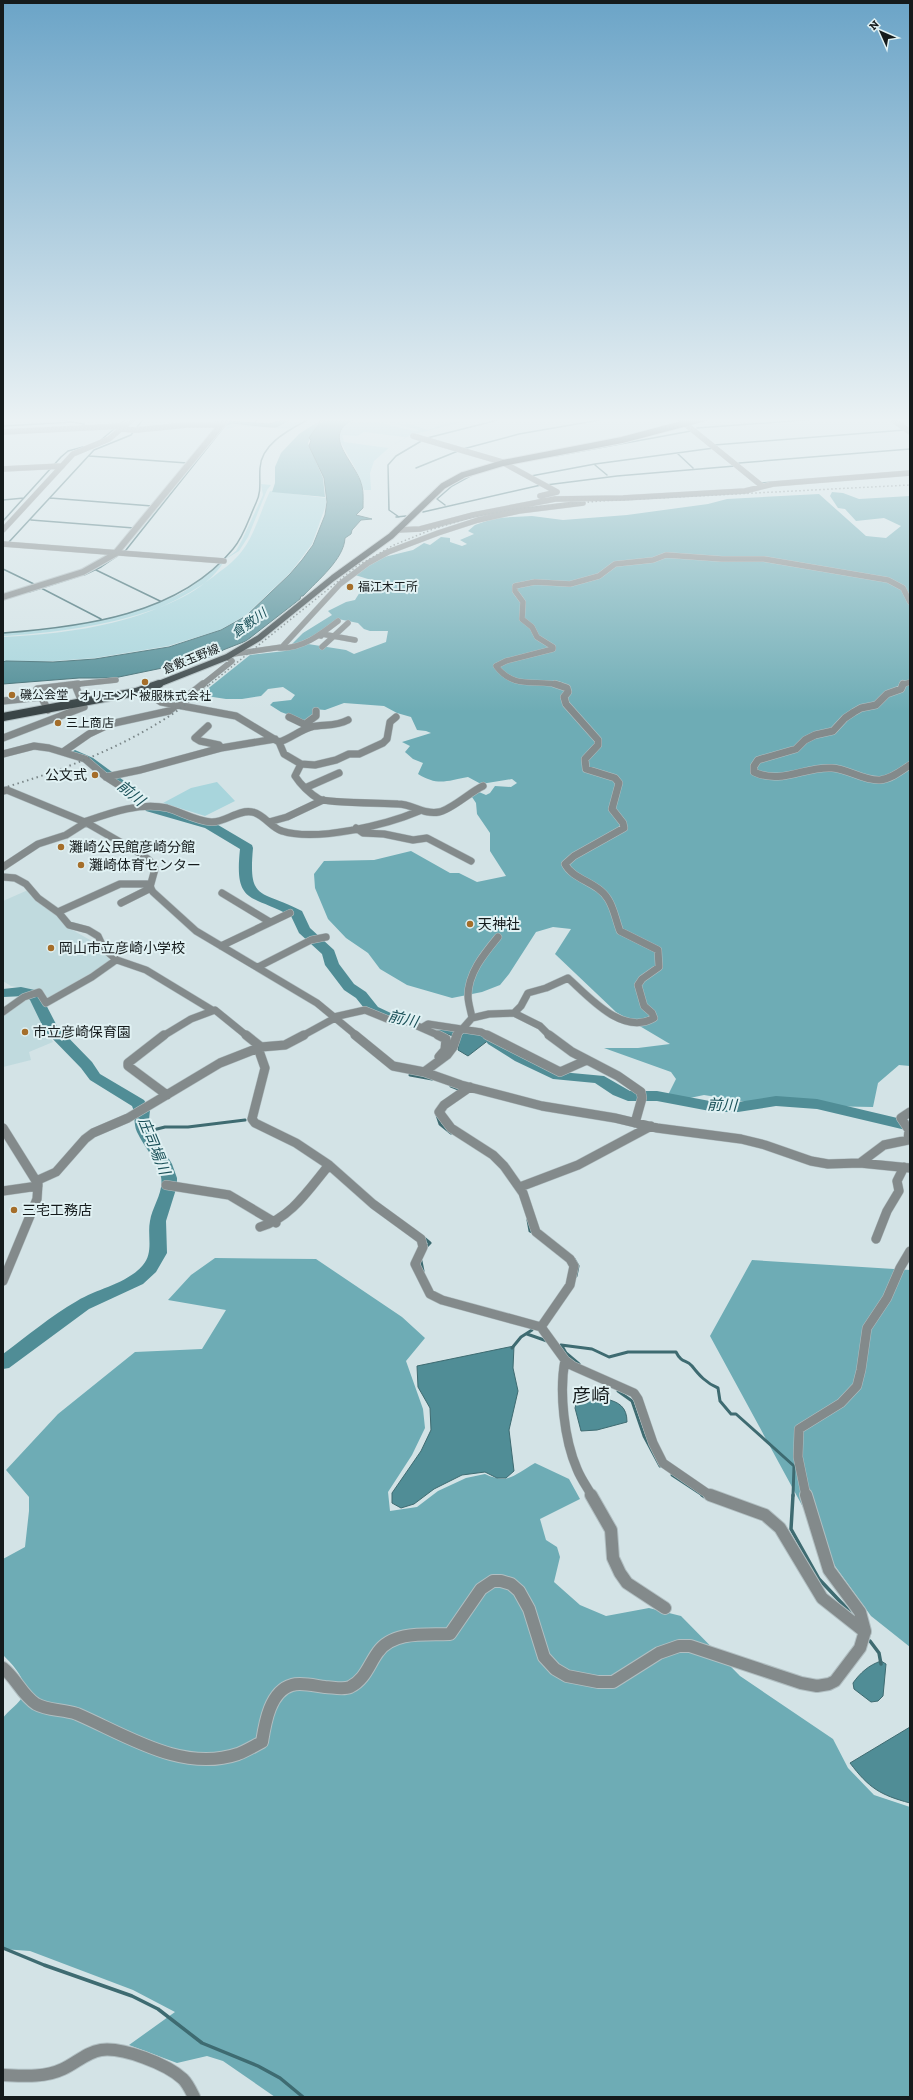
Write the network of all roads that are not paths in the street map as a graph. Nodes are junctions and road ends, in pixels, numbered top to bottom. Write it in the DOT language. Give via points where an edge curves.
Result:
graph roads {
  1 [pos="16,516"];
  2 [pos="149,516"];
  3 [pos="411,516"];
  4 [pos="469,516"];
  5 [pos="497,516"];
  6 [pos="3,530"];
  7 [pos="397,530"];
  8 [pos="3,544"];
  9 [pos="120,553"];
  10 [pos="222,561"];
  11 [pos="3,598"];
  12 [pos="910,602"];
  13 [pos="338,620"];
  14 [pos="348,623"];
  15 [pos="322,634"];
  16 [pos="334,636"];
  17 [pos="355,640"];
  18 [pos="311,644"];
  19 [pos="322,647"];
  20 [pos="279,648"];
  21 [pos="230,656"];
  22 [pos="116,680"];
  23 [pos="910,682"];
  24 [pos="75,685"];
  25 [pos="143,690"];
  26 [pos="41,697"];
  27 [pos="3,701"];
  28 [pos="83,704"];
  29 [pos="177,705"];
  30 [pos="48,710"];
  31 [pos="316,711"];
  32 [pos="3,717"];
  33 [pos="289,717"];
  34 [pos="396,718"];
  35 [pos="348,720"];
  36 [pos="208,726"];
  37 [pos="307,726"];
  38 [pos="3,738"];
  39 [pos="277,741"];
  40 [pos="221,748"];
  41 [pos="64,751"];
  42 [pos="3,754"];
  43 [pos="301,764"];
  44 [pos="910,765"];
  45 [pos="339,773"];
  46 [pos="108,776"];
  47 [pos="483,786"];
  48 [pos="305,788"];
  49 [pos="3,791"];
  50 [pos="323,800"];
  51 [pos="146,806"];
  52 [pos="419,811"];
  53 [pos="85,822"];
  54 [pos="269,822"];
  55 [pos="356,828"];
  56 [pos="471,861"];
  57 [pos="3,867"];
  58 [pos="3,877"];
  59 [pos="151,886"];
  60 [pos="222,893"];
  61 [pos="121,903"];
  62 [pos="58,912"];
  63 [pos="290,913"];
  64 [pos="270,922"];
  65 [pos="498,937"];
  66 [pos="319,939"];
  67 [pos="221,946"];
  68 [pos="116,960"];
  69 [pos="258,967"];
  70 [pos="212,1010"];
  71 [pos="3,1012"];
  72 [pos="514,1013"];
  73 [pos="335,1018"];
  74 [pos="472,1018"];
  75 [pos="425,1026"];
  76 [pos="461,1031"];
  77 [pos="259,1047"];
  78 [pos="587,1060"];
  79 [pos="432,1067"];
  80 [pos="424,1072"];
  81 [pos="470,1087"];
  82 [pos="167,1095"];
  83 [pos="910,1112"];
  84 [pos="634,1122"];
  85 [pos="651,1126"];
  86 [pos="3,1128"];
  87 [pos="860,1163"];
  88 [pos="329,1165"];
  89 [pos="907,1168"];
  90 [pos="37,1183"];
  91 [pos="166,1185"];
  92 [pos="520,1187"];
  93 [pos="3,1191"];
  94 [pos="276,1222"];
  95 [pos="260,1227"];
  96 [pos="876,1239"];
  97 [pos="910,1252"];
  98 [pos="3,1281"];
  99 [pos="542,1327"];
  100 [pos="565,1360"];
  101 [pos="664,1608"];
  102 [pos="866,1632"];
  103 [pos="3,1668"];
  104 [pos="3,2074"];
  105 [pos="194,2097"];
  1 -- 6 [label="street"];
  2 -- 9 [label="street"];
  3 -- 7 [label="main road, 倉敷玉野線"];
  4 -- 7 [label="street" via="420,529"];
  5 -- 20 [label="street" via="468,522 381,555 359,568 324,597 287,643"];
  7 -- 21 [label="main road, 倉敷玉野線" via="259,638"];
  8 -- 9 [label="street"];
  9 -- 10 [label="street"];
  9 -- 11 [label="street" via="83,572"];
  12 -- 72 [label="street" via="903,588 888,580 757,558 722,559 666,555 652,560 615,564 599,576 570,584 535,582 515,586 523,602 522,618 532,627 537,637 553,647 544,653 499,662 496,666 500,674 507,679 555,684 568,688 564,697 566,704 598,740 598,745 588,754 584,766 586,769 615,778 619,783 612,809 624,828 574,856 565,864 568,870 595,886 608,898 620,931 658,950 659,967 638,985 644,1006 654,1018 644,1025 633,1025 623,1021 596,1003 568,978 528,993"];
  13 -- 15 [label="street"];
  14 -- 16 [label="street"];
  15 -- 16 [label="street"];
  15 -- 18 [label="street"];
  15 -- 20 [label="street" via="293,648"];
  16 -- 17 [label="street"];
  16 -- 19 [label="street"];
  20 -- 21 [label="street"];
  21 -- 25 [label="main road, 倉敷玉野線"];
  21 -- 29 [label="street" via="230,663"];
  22 -- 24 [label="street"];
  23 -- 44 [label="street" via="903,684 901,689 887,694 876,706 861,708 854,712 833,731 815,735 796,749 758,760 754,772 770,779 828,767 878,780 890,777"];
  24 -- 26 [label="street" via="37,689"];
  24 -- 28 [label="street"];
  25 -- 28 [label="main road, 倉敷玉野線"];
  25 -- 29 [label="street" via="161,702"];
  26 -- 27 [label="street"];
  26 -- 30 [label="street"];
  28 -- 30 [label="main road, 倉敷玉野線"];
  28 -- 38 [label="street" via="84,707 80,710"];
  29 -- 39 [label="street" via="231,715"];
  29 -- 41 [label="street" via="165,713 110,724"];
  30 -- 32 [label="main road, 倉敷玉野線"];
  31 -- 37 [label="street" via="316,716"];
  33 -- 37 [label="street"];
  34 -- 43 [label="street" via="390,722 387,739 383,743 359,754 349,754 336,760 314,765"];
  35 -- 37 [label="street" via="339,725"];
  36 -- 40 [label="street" via="194,738"];
  37 -- 39 [label="street" via="289,739"];
  39 -- 40 [label="street"];
  39 -- 43 [label="street" via="284,754"];
  40 -- 46 [label="street"];
  41 -- 42 [label="street" via="34,746"];
  41 -- 46 [label="street" via="89,761"];
  43 -- 48 [label="street" via="295,776"];
  45 -- 48 [label="street"];
  46 -- 51 [label="street"];
  47 -- 52 [label="street" via="468,792 452,807 439,813"];
  48 -- 50 [label="street" via="316,798"];
  49 -- 53 [label="street" via="7,790"];
  50 -- 52 [label="street" via="408,804"];
  50 -- 54 [label="street" via="287,817"];
  51 -- 53 [label="street" via="110,813"];
  51 -- 54 [label="street" via="176,810 211,822 250,811"];
  52 -- 55 [label="street" via="395,821"];
  53 -- 57 [label="street" via="66,835 38,844"];
  53 -- 59 [label="street" via="149,860 155,869"];
  54 -- 55 [label="street" via="281,831 304,835"];
  55 -- 56 [label="street" via="363,833 413,840 427,838"];
  58 -- 62 [label="street" via="15,878 26,884 45,904"];
  59 -- 61 [label="street"];
  59 -- 62 [label="street" via="120,884"];
  59 -- 67 [label="street" via="185,923"];
  60 -- 64 [label="street"];
  62 -- 68 [label="street" via="69,924 98,936 104,949"];
  63 -- 64 [label="street"];
  64 -- 67 [label="street"];
  65 -- 74 [label="street" via="484,952 468,990"];
  66 -- 69 [label="street"];
  67 -- 69 [label="street"];
  68 -- 70 [label="street" via="146,970"];
  68 -- 71 [label="street" via="46,1003 39,992 24,997"];
  69 -- 73 [label="street" via="317,1003"];
  70 -- 77 [label="street"];
  70 -- 82 [label="street" via="170,1029 128,1063 128,1066"];
  72 -- 74 [label="street"];
  72 -- 78 [label="street" via="540,1026 552,1038"];
  73 -- 75 [label="street" via="365,1010 392,1021 406,1021"];
  73 -- 77 [label="street" via="285,1045"];
  73 -- 80 [label="street" via="393,1066"];
  74 -- 76 [label="street"];
  75 -- 76 [label="street"];
  75 -- 79 [label="street" via="446,1039 445,1050"];
  76 -- 78 [label="street" via="491,1036 517,1052 560,1072"];
  76 -- 79 [label="street" via="450,1052"];
  77 -- 82 [label="street" via="220,1063"];
  77 -- 88 [label="street" via="265,1068 252,1119"];
  78 -- 84 [label="street" via="618,1076 641,1096"];
  79 -- 80 [label="street"];
  80 -- 81 [label="street"];
  81 -- 84 [label="street" via="542,1106"];
  81 -- 92 [label="street" via="465,1093 441,1107 439,1112 442,1120 449,1129 496,1158"];
  82 -- 90 [label="street" via="128,1118 93,1133 56,1172"];
  83 -- 87 [label="street" via="901,1118 906,1126 908,1140 888,1143"];
  84 -- 85 [label="street"];
  85 -- 87 [label="street" via="741,1139 811,1161 828,1164"];
  85 -- 92 [label="street" via="578,1166"];
  86 -- 90 [label="street"];
  87 -- 89 [label="street"];
  88 -- 94 [label="street" via="284,1217"];
  88 -- 99 [label="street" via="373,1204 421,1239 423,1247 415,1264 430,1294 442,1300"];
  89 -- 96 [label="street" via="897,1181 900,1191 887,1211"];
  90 -- 93 [label="street"];
  90 -- 98 [label="street" via="37,1199"];
  91 -- 94 [label="street" via="228,1195"];
  92 -- 99 [label="street" via="529,1206 536,1232 570,1259 574,1266 570,1285"];
  94 -- 95 [label="street"];
  97 -- 102 [label="street" via="888,1297 867,1326 860,1376 853,1392 800,1429 797,1442 802,1476 829,1569 861,1611"];
  99 -- 100 [label="street"];
  100 -- 101 [label="street" via="563,1407 571,1453 577,1470 611,1530 613,1558 620,1574 628,1583"];
  100 -- 102 [label="street" via="584,1372 634,1393 663,1463 711,1496 765,1515 780,1528 822,1598"];
  102 -- 103 [label="street" via="862,1645 837,1678 829,1684 807,1684 750,1668 710,1651 682,1645 653,1655 630,1674 612,1683 584,1680 562,1674 547,1661 541,1651 527,1604 519,1592 500,1581 490,1582 476,1594 460,1623 450,1634 410,1635 394,1640 379,1650 364,1676 349,1687 293,1684 286,1686 274,1698 262,1742 246,1753 226,1758 188,1758 163,1753 86,1717 62,1710 47,1709 33,1702"];
  104 -- 105 [label="street" via="33,2077 50,2074 92,2052 102,2049 119,2051 170,2068 183,2078"];
}
